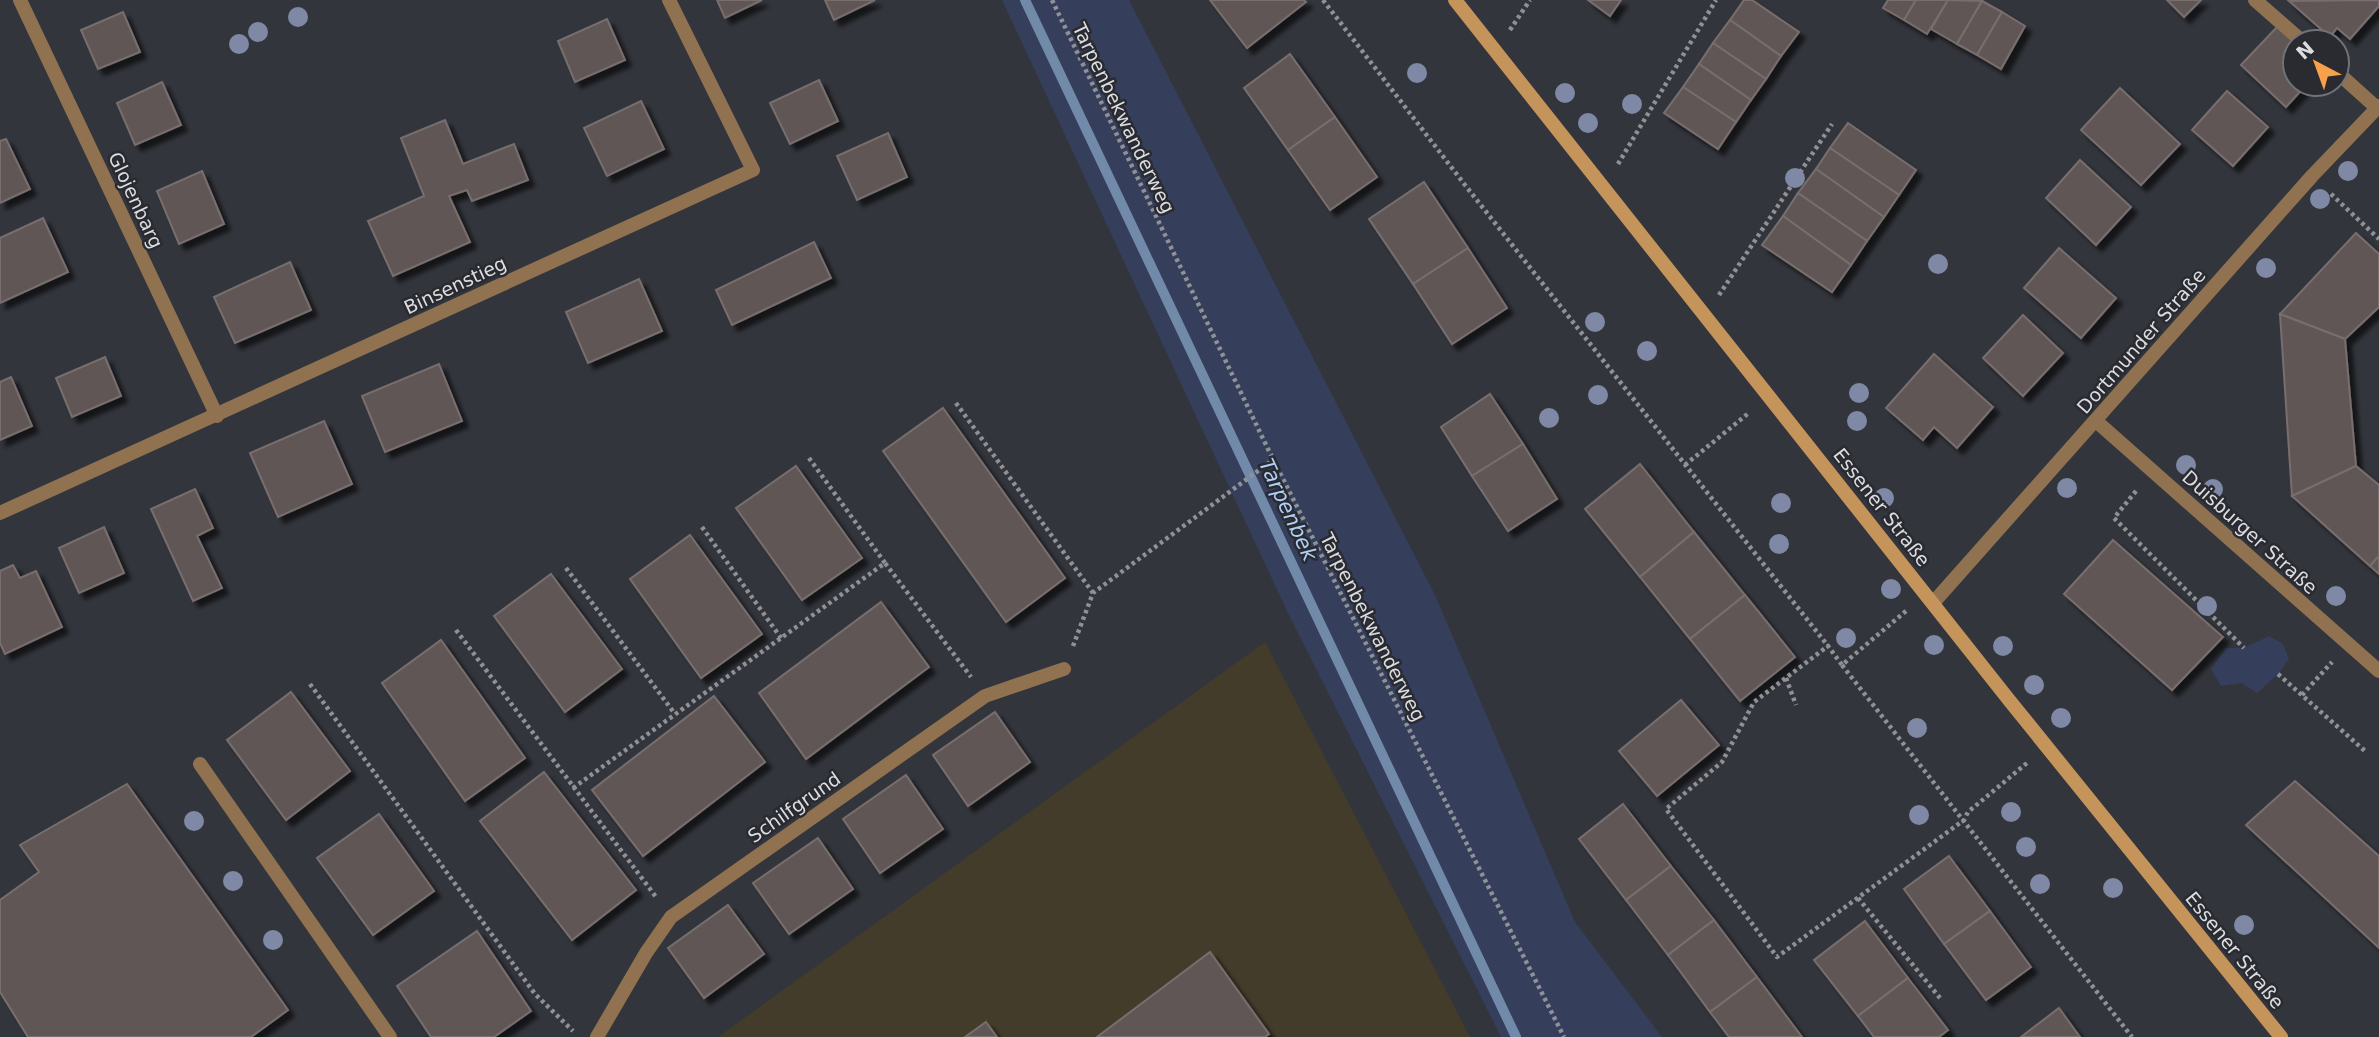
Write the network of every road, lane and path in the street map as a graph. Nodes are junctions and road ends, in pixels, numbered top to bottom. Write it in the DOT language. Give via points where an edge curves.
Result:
graph roads {
  1 [pos="20,0"];
  2 [pos="669,0"];
  3 [pos="1052,0"];
  4 [pos="1323,0"];
  5 [pos="1455,0"];
  6 [pos="1530,0"];
  7 [pos="1716,0"];
  8 [pos="2255,0"];
  9 [pos="2287,28"];
  10 [pos="1495,51"];
  11 [pos="2351,84"];
  12 [pos="2378,107"];
  13 [pos="1832,124"];
  14 [pos="2312,176"];
  15 [pos="1604,187"];
  16 [pos="2379,239"];
  17 [pos="1706,316"];
  18 [pos="1769,396"];
  19 [pos="956,403"];
  20 [pos="217,416"];
  21 [pos="2096,421"];
  22 [pos="809,458"];
  23 [pos="1274,459"];
  24 [pos="1685,465"];
  25 [pos="2136,491"];
  26 [pos="0,513"];
  27 [pos="702,527"];
  28 [pos="885,563"];
  29 [pos="566,568"];
  30 [pos="1093,593"];
  31 [pos="1929,599"];
  32 [pos="456,630"];
  33 [pos="781,638"];
  34 [pos="2348,644"];
  35 [pos="1828,646"];
  36 [pos="2244,648"];
  37 [pos="1842,665"];
  38 [pos="1064,669"];
  39 [pos="2379,671"];
  40 [pos="2278,674"];
  41 [pos="1786,678"];
  42 [pos="310,684"];
  43 [pos="2302,695"];
  44 [pos="985,696"];
  45 [pos="1796,705"];
  46 [pos="675,715"];
  47 [pos="2047,747"];
  48 [pos="2365,751"];
  49 [pos="200,764"];
  50 [pos="573,788"];
  51 [pos="1964,820"];
  52 [pos="1858,898"];
  53 [pos="671,917"];
  54 [pos="1940,998"];
  55 [pos="390,1037"];
  56 [pos="579,1037"];
  57 [pos="597,1037"];
  58 [pos="1564,1037"];
  59 [pos="2132,1037"];
  60 [pos="2280,1037"];
  1 -- 20 [label="street, Glojenbarg"];
  2 -- 20 [label="street, Binsenstieg" via="753,170"];
  3 -- 23 [label="path, Tarpenbekwanderweg"];
  4 -- 24 [label="path"];
  5 -- 10 [label="street, Essener Straße"];
  6 -- 10 [label="path"];
  7 -- 15 [label="path"];
  8 -- 9 [label="street"];
  10 -- 15 [label="street, Essener Straße"];
  11 -- 12 [label="street"];
  12 -- 14 [label="street, Dortmunder Straße"];
  13 -- 17 [label="path"];
  14 -- 16 [label="path"];
  14 -- 21 [label="street, Dortmunder Straße"];
  15 -- 17 [label="street, Essener Straße"];
  17 -- 18 [label="street, Essener Straße"];
  18 -- 24 [label="path"];
  18 -- 31 [label="street, Essener Straße"];
  19 -- 30 [label="path"];
  20 -- 26 [label="street, Binsenstieg"];
  21 -- 31 [label="street, Dortmunder Straße"];
  21 -- 34 [label="street, Duisburger Straße"];
  22 -- 28 [label="path"];
  23 -- 30 [label="path"];
  23 -- 58 [label="path, Tarpenbekwanderweg"];
  24 -- 35 [label="path"];
  25 -- 36 [label="path" via="2113,518"];
  27 -- 33 [label="path"];
  28 -- 33 [label="path"];
  28 -- 44 [label="path"];
  29 -- 46 [label="path"];
  30 -- 38 [label="path"];
  31 -- 37 [label="path"];
  31 -- 47 [label="street, Essener Straße"];
  32 -- 50 [label="path"];
  33 -- 46 [label="path"];
  34 -- 39 [label="street, Duisburger Straße"];
  34 -- 43 [label="path"];
  35 -- 37 [label="path"];
  35 -- 41 [label="path"];
  37 -- 51 [label="path"];
  38 -- 44 [label="street, Schilfgrund"];
  40 -- 43 [label="path"];
  41 -- 45 [label="path"];
  41 -- 52 [label="path" via="1754,702 1722,762 1665,809 1777,957"];
  42 -- 56 [label="path" via="535,994"];
  43 -- 48 [label="path"];
  44 -- 53 [label="street, Schilfgrund"];
  46 -- 50 [label="path"];
  47 -- 51 [label="path"];
  47 -- 60 [label="street, Essener Straße"];
  49 -- 55 [label="street"];
  50 -- 53 [label="path"];
  51 -- 52 [label="path"];
  51 -- 59 [label="path"];
  52 -- 54 [label="path"];
  53 -- 57 [label="street, Schilfgrund"];
}
